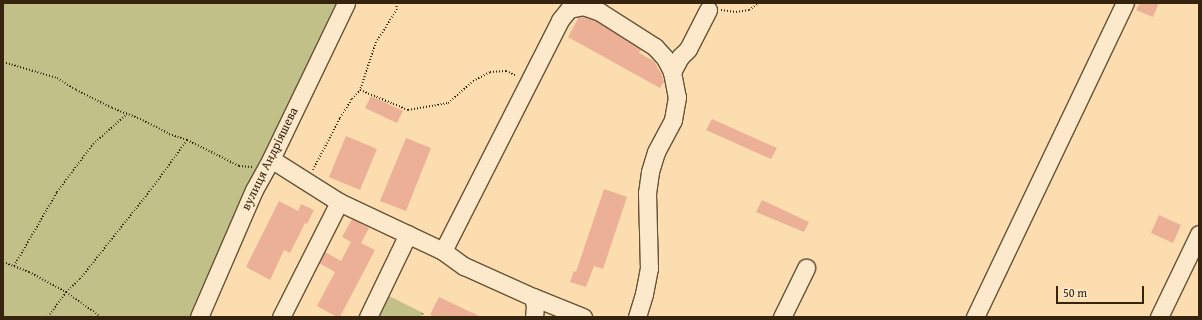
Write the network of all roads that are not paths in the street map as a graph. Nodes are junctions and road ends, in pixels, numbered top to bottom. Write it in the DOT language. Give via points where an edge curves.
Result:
graph roads {
  1 [pos="346,3"];
  2 [pos="1125,3"];
  3 [pos="708,10"];
  4 [pos="672,72"];
  5 [pos="268,164"];
  6 [pos="339,202"];
  7 [pos="408,234"];
  8 [pos="1199,234"];
  9 [pos="443,251"];
  10 [pos="806,268"];
  11 [pos="533,298"];
  12 [pos="199,317"];
  13 [pos="281,317"];
  14 [pos="368,317"];
  15 [pos="534,317"];
  16 [pos="582,317"];
  17 [pos="637,317"];
  18 [pos="782,317"];
  19 [pos="975,317"];
  20 [pos="1159,317"];
  1 -- 5 [label="street, вулиця Андріяшева"];
  2 -- 19 [label="street"];
  3 -- 4 [label="street" via="688,49"];
  4 -- 9 [label="street" via="665,58 655,47 600,12 583,6 570,9 560,20"];
  4 -- 17 [label="street" via="677,97 673,120 656,152 650,172 647,193 648,268"];
  5 -- 6 [label="street" via="307,182"];
  5 -- 12 [label="street, вулиця Андріяшева" via="254,190"];
  6 -- 7 [label="street"];
  6 -- 13 [label="street"];
  7 -- 9 [label="street"];
  7 -- 14 [label="street"];
  8 -- 20 [label="street"];
  9 -- 11 [label="street" via="464,266"];
  10 -- 18 [label="street"];
  11 -- 15 [label="street"];
  11 -- 16 [label="street"];
}
